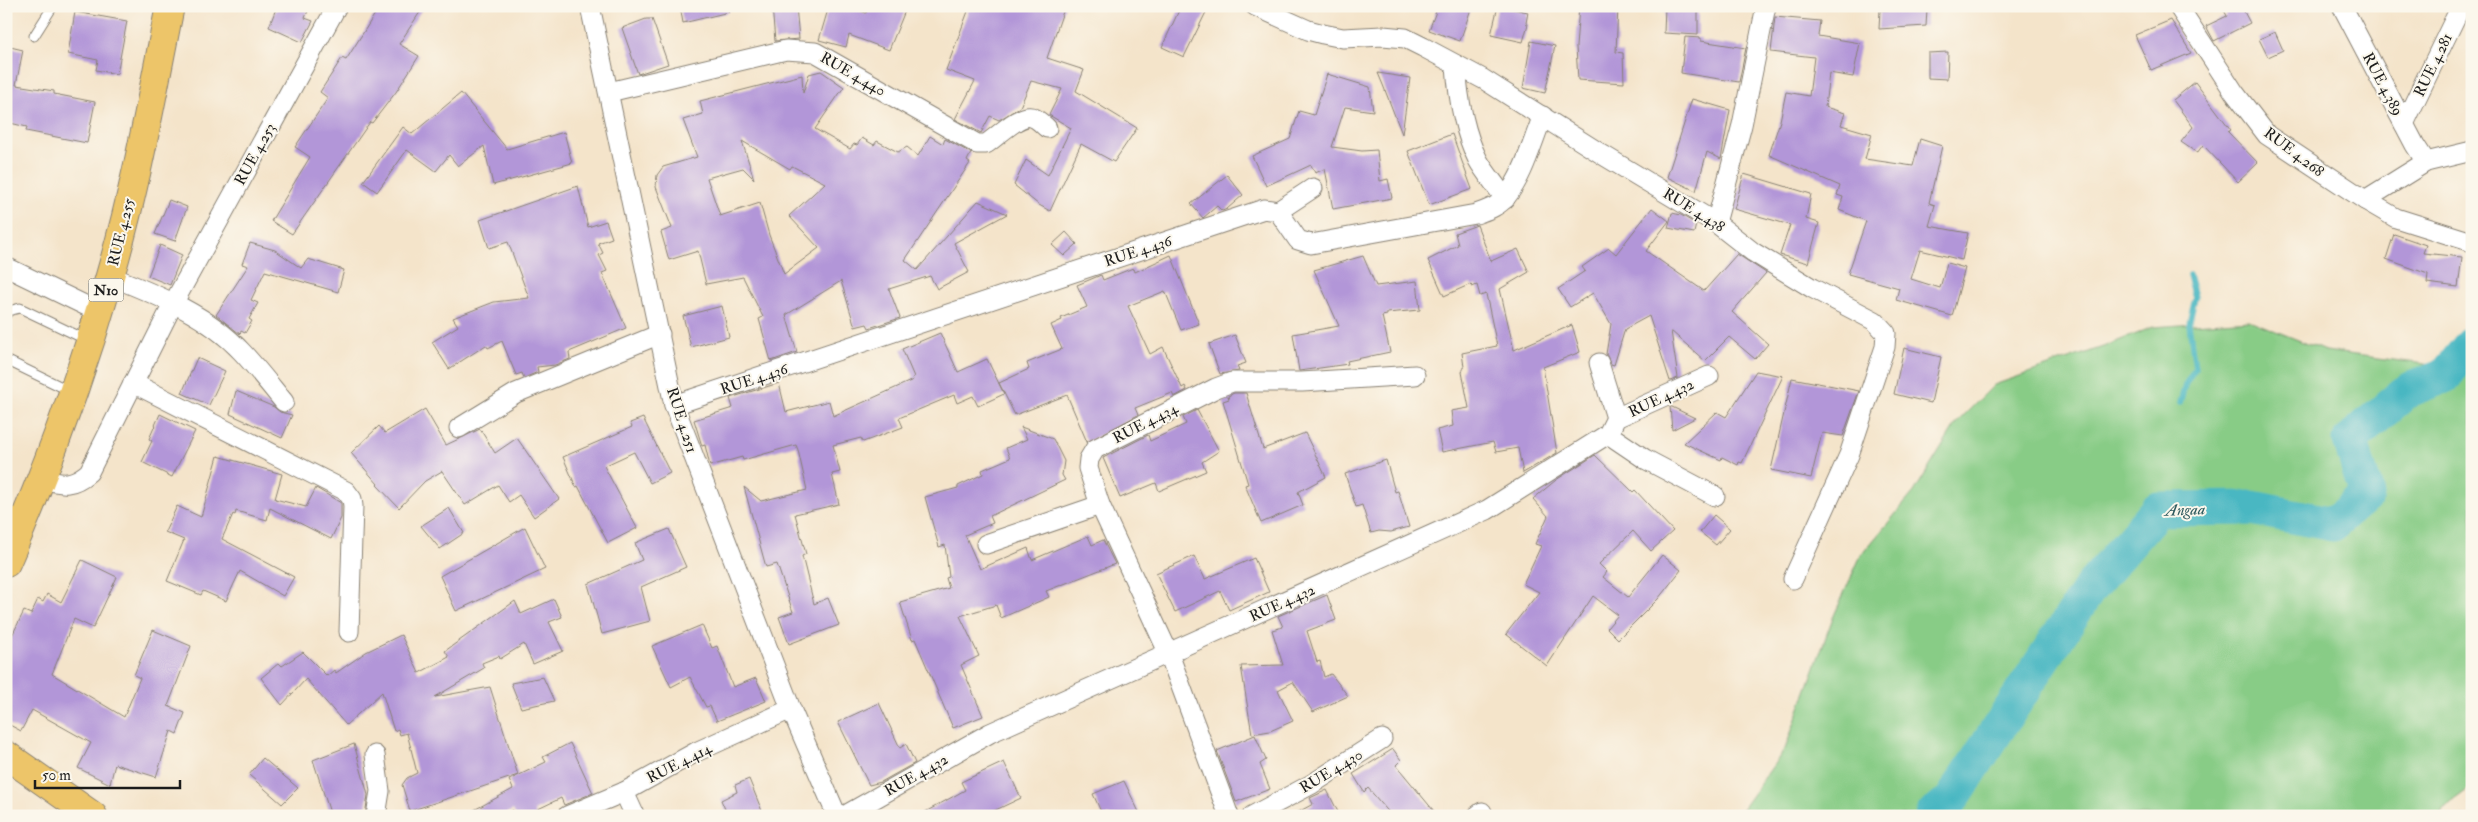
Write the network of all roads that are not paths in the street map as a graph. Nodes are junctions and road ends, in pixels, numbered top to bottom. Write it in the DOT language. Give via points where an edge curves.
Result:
graph roads {
  1 [pos="53,6"];
  2 [pos="170,6"];
  3 [pos="337,6"];
  4 [pos="590,6"];
  5 [pos="1255,6"];
  6 [pos="1766,6"];
  7 [pos="2178,6"];
  8 [pos="2342,6"];
  9 [pos="2461,6"];
  10 [pos="34,36"];
  11 [pos="1456,65"];
  12 [pos="608,92"];
  13 [pos="1543,116"];
  14 [pos="2404,124"];
  15 [pos="1047,128"];
  16 [pos="2472,151"];
  17 [pos="2426,162"];
  18 [pos="1313,188"];
  19 [pos="1505,198"];
  20 [pos="2365,200"];
  21 [pos="1278,211"];
  22 [pos="1716,222"];
  23 [pos="2472,242"];
  24 [pos="6,268"];
  25 [pos="110,276"];
  26 [pos="174,302"];
  27 [pos="99,312"];
  28 [pos="6,315"];
  29 [pos="660,334"];
  30 [pos="89,341"];
  31 [pos="6,360"];
  32 [pos="1599,363"];
  33 [pos="1415,375"];
  34 [pos="1709,376"];
  35 [pos="134,383"];
  36 [pos="72,392"];
  37 [pos="284,402"];
  38 [pos="674,405"];
  39 [pos="1612,427"];
  40 [pos="459,428"];
  41 [pos="43,479"];
  42 [pos="1715,496"];
  43 [pos="1100,505"];
  44 [pos="986,544"];
  45 [pos="6,563"];
  46 [pos="1793,579"];
  47 [pos="349,632"];
  48 [pos="1169,654"];
  49 [pos="791,709"];
  50 [pos="1382,739"];
  51 [pos="6,755"];
  52 [pos="375,755"];
  53 [pos="624,792"];
  54 [pos="93,816"];
  55 [pos="376,816"];
  56 [pos="567,816"];
  57 [pos="635,816"];
  58 [pos="837,816"];
  59 [pos="844,816"];
  60 [pos="1229,816"];
  61 [pos="1252,816"];
  1 -- 10 [label="lane"];
  2 -- 25 [label="main road, RUE 4.255 / N10" via="149,116"];
  3 -- 26 [label="street, RUE 4.253"];
  4 -- 12 [label="street, RUE 4.251"];
  5 -- 11 [label="street, RUE 4.438" via="1323,34 1343,38 1405,38"];
  6 -- 22 [label="street" via="1742,125"];
  7 -- 20 [label="street, RUE 4.268" via="2234,92 2267,135"];
  8 -- 14 [label="street, RUE 4.389"];
  9 -- 14 [label="street, RUE 4.281"];
  11 -- 13 [label="street, RUE 4.438"];
  11 -- 19 [label="street" via="1457,84 1476,153"];
  12 -- 15 [label="street, RUE 4.440" via="800,49 815,52 977,144 986,144 1027,116"];
  12 -- 29 [label="street, RUE 4.251"];
  13 -- 19 [label="street" via="1516,181"];
  13 -- 22 [label="street, RUE 4.438"];
  14 -- 17 [label="street, RUE 4.389"];
  16 -- 17 [label="street"];
  17 -- 20 [label="street"];
  18 -- 21 [label="street"];
  19 -- 21 [label="street" via="1491,209 1476,214 1311,244 1298,240"];
  20 -- 23 [label="street, RUE 4.268" via="2396,218"];
  21 -- 38 [label="street, RUE 4.436" via="1264,209"];
  22 -- 46 [label="street, RUE 4.438" via="1753,252 1812,288 1875,320 1886,333 1885,347 1849,455"];
  24 -- 27 [label="street"];
  25 -- 26 [label="street"];
  25 -- 27 [label="main road, RUE 4.255 / N10"];
  26 -- 35 [label="street, RUE 4.253"];
  26 -- 37 [label="street" via="214,328 241,351"];
  27 -- 30 [label="main road, RUE 4.255 / N10"];
  28 -- 30 [label="lane" via="8,311 20,308"];
  29 -- 38 [label="street, RUE 4.251"];
  29 -- 40 [label="street" via="516,393"];
  30 -- 36 [label="main road, RUE 4.255 / N10"];
  31 -- 36 [label="lane"];
  32 -- 39 [label="street"];
  33 -- 43 [label="street, RUE 4.434" via="1293,383 1232,382 1216,388 1094,449 1088,468"];
  34 -- 39 [label="street, RUE 4.432"];
  35 -- 41 [label="street, RUE 4.253" via="89,472 70,484"];
  35 -- 47 [label="street" via="346,492 352,499"];
  36 -- 41 [label="main road, RUE 4.255 / N10"];
  38 -- 49 [label="street, RUE 4.251"];
  39 -- 42 [label="street" via="1645,460"];
  39 -- 48 [label="street, RUE 4.432" via="1487,510"];
  41 -- 45 [label="main road, RUE 4.255 / N10"];
  43 -- 44 [label="street"];
  43 -- 48 [label="street, RUE 4.434"];
  48 -- 59 [label="street, RUE 4.432" via="990,733"];
  48 -- 60 [label="street, RUE 4.434"];
  49 -- 53 [label="street, RUE 4.414" via="696,752"];
  49 -- 58 [label="street, RUE 4.251"];
  50 -- 61 [label="street, RUE 4.430" via="1312,784"];
  51 -- 54 [label="main road"];
  52 -- 55 [label="street" via="380,791"];
  53 -- 56 [label="street, RUE 4.414"];
  53 -- 57 [label="street"];
}
